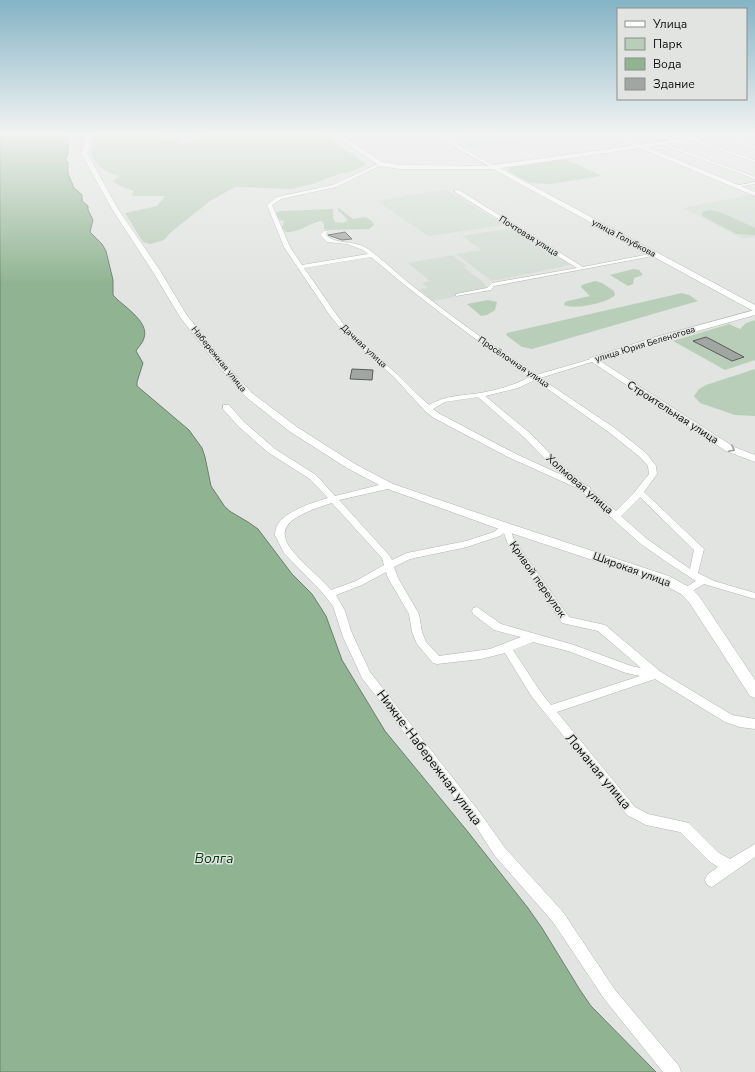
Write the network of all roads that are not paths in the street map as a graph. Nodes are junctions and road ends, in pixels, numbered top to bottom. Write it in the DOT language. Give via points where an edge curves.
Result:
graph roads {
  1 [pos="101,184"];
  2 [pos="338,184"];
  3 [pos="525,184"];
  4 [pos="732,184"];
  5 [pos="749,184"];
  6 [pos="737,186"];
  7 [pos="456,191"];
  8 [pos="755,194"];
  9 [pos="326,232"];
  10 [pos="371,255"];
  11 [pos="655,255"];
  12 [pos="301,267"];
  13 [pos="581,268"];
  14 [pos="458,295"];
  15 [pos="755,310"];
  16 [pos="593,360"];
  17 [pos="536,377"];
  18 [pos="480,395"];
  19 [pos="226,407"];
  20 [pos="428,408"];
  21 [pos="755,459"];
  22 [pos="389,486"];
  23 [pos="587,489"];
  24 [pos="639,492"];
  25 [pos="333,500"];
  26 [pos="616,516"];
  27 [pos="506,527"];
  28 [pos="390,566"];
  29 [pos="693,574"];
  30 [pos="704,580"];
  31 [pos="686,592"];
  32 [pos="329,594"];
  33 [pos="755,596"];
  34 [pos="478,612"];
  35 [pos="533,638"];
  36 [pos="507,648"];
  37 [pos="657,675"];
  38 [pos="755,692"];
  39 [pos="549,710"];
  40 [pos="755,724"];
  41 [pos="755,850"];
  42 [pos="730,866"];
  43 [pos="712,880"];
  44 [pos="673,1072"];
  1 -- 22 [label="street, Набережная улица" via="183,315 249,395 292,429 351,466"];
  2 -- 12 [label="street, Дачная улица" via="279,198 269,205 287,247"];
  3 -- 11 [label="main road, улица Голубкова"];
  4 -- 6 [label="street"];
  5 -- 6 [label="street"];
  6 -- 8 [label="street"];
  7 -- 13 [label="street, Почтовая улица"];
  9 -- 10 [label="street, Просёлочная улица" via="323,235 329,241 355,245"];
  10 -- 12 [label="street"];
  10 -- 17 [label="street, Просёлочная улица" via="488,346"];
  11 -- 13 [label="street, Почтовая улица"];
  11 -- 15 [label="main road, улица Голубкова"];
  12 -- 20 [label="street, Дачная улица" via="346,332"];
  13 -- 14 [label="street, Почтовая улица" via="492,285 489,289"];
  15 -- 16 [label="street, улица Юрия Беленогова"];
  16 -- 17 [label="street, улица Юрия Беленогова"];
  16 -- 21 [label="street, Строительная улица, one-way" via="730,449"];
  17 -- 18 [label="street, улица Юрия Беленогова" via="516,387"];
  17 -- 24 [label="street, Просёлочная улица" via="588,412 652,466 653,474"];
  18 -- 20 [label="street, улица Юрия Беленогова" via="449,398"];
  18 -- 23 [label="street, Холмовая улица" via="528,436 554,463"];
  19 -- 25 [label="street" via="241,424 272,450 313,477"];
  20 -- 23 [label="street, Дачная улица" via="437,416 551,476"];
  22 -- 25 [label="street, Нижне-Набережная улица"];
  22 -- 27 [label="street, Набережная улица"];
  23 -- 26 [label="street, Холмовая улица"];
  24 -- 26 [label="street, Просёлочная улица"];
  24 -- 29 [label="street" via="699,549"];
  25 -- 28 [label="street" via="386,557"];
  25 -- 32 [label="street, Нижне-Набережная улица" via="294,516 282,523 279,528 279,536 300,566"];
  26 -- 29 [label="street, Холмовая улица" via="622,524"];
  27 -- 28 [label="street" via="497,534 481,540 407,556"];
  27 -- 31 [label="street, Широкая улица" via="664,579"];
  27 -- 37 [label="street, Кривой переулок" via="510,540 566,620 601,628"];
  28 -- 32 [label="street" via="359,583"];
  28 -- 36 [label="street" via="392,578 414,614 422,644 437,660 474,657"];
  29 -- 30 [label="street, Холмовая улица"];
  30 -- 31 [label="street"];
  30 -- 33 [label="street, Холмовая улица"];
  31 -- 38 [label="street, Широкая улица" via="694,599"];
  32 -- 44 [label="street, Нижне-Набережная улица" via="341,613 344,626 366,675 468,806 500,852 558,917 610,995"];
  34 -- 35 [label="street, Кривой переулок" via="498,627"];
  35 -- 36 [label="street" via="522,640"];
  35 -- 37 [label="street, Кривой переулок" via="570,648 630,670"];
  36 -- 39 [label="street, Ломаная улица"];
  37 -- 39 [label="street"];
  37 -- 40 [label="street, Кривой переулок" via="729,719"];
  39 -- 42 [label="street, Ломаная улица" via="631,811 646,819 684,827 714,857"];
  41 -- 42 [label="street"];
  42 -- 43 [label="street"];
}
